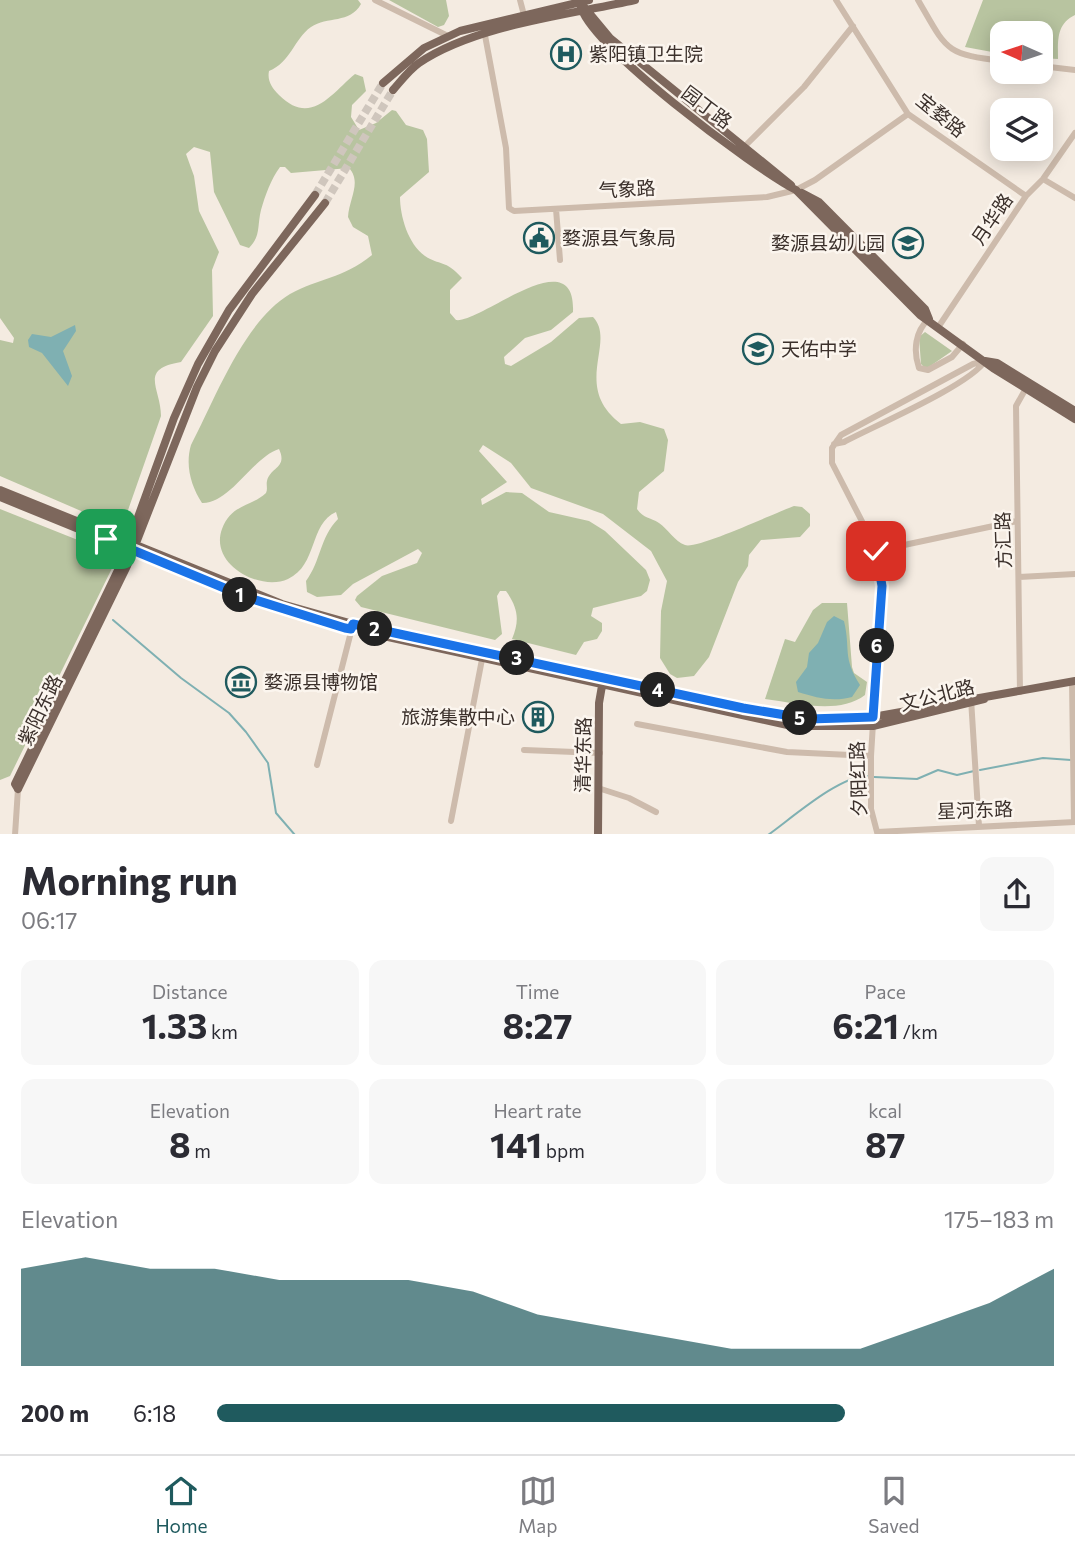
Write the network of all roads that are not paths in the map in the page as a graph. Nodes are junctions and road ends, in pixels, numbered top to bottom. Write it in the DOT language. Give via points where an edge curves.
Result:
graph roads {
  1 [pos="375,0"];
  2 [pos="520,0"];
  3 [pos="635,0"];
  4 [pos="836,0"];
  5 [pos="918,0"];
  6 [pos="584,6"];
  7 [pos="525,20"];
  8 [pos="853,26"];
  9 [pos="483,29"];
  10 [pos="448,36"];
  11 [pos="990,59"];
  12 [pos="1054,67"];
  13 [pos="1075,70"];
  14 [pos="383,83"];
  15 [pos="393,90"];
  16 [pos="908,114"];
  17 [pos="1075,132"];
  18 [pos="742,150"];
  19 [pos="1043,179"];
  20 [pos="796,190"];
  21 [pos="315,195"];
  22 [pos="1026,196"];
  23 [pos="1075,198"];
  24 [pos="325,203"];
  25 [pos="556,209"];
  26 [pos="560,260"];
  27 [pos="929,319"];
  28 [pos="939,326"];
  29 [pos="963,344"];
  30 [pos="985,361"];
  31 [pos="1025,390"];
  32 [pos="1075,411"];
  33 [pos="1075,419"];
  34 [pos="0,490"];
  35 [pos="0,497"];
  36 [pos="1017,521"];
  37 [pos="132,546"];
  38 [pos="876,551"];
  39 [pos="1075,573"];
  40 [pos="1019,577"];
  41 [pos="352,627"];
  42 [pos="483,655"];
  43 [pos="603,681"];
  44 [pos="1073,681"];
  45 [pos="1020,692"];
  46 [pos="971,701"];
  47 [pos="873,722"];
  48 [pos="637,724"];
  49 [pos="524,750"];
  50 [pos="600,753"];
  51 [pos="871,756"];
  52 [pos="317,765"];
  53 [pos="598,788"];
  54 [pos="18,789"];
  55 [pos="656,812"];
  56 [pos="451,821"];
  57 [pos="1074,822"];
  58 [pos="979,826"];
  59 [pos="876,833"];
  60 [pos="15,834"];
  61 [pos="598,834"];
  1 -- 10 [label="street"];
  2 -- 7 [label="street"];
  3 -- 6 [label="main road"];
  4 -- 8 [label="street, 宝婺路"];
  5 -- 11 [label="street" via="945,46 961,56"];
  6 -- 7 [label="main road"];
  6 -- 18 [label="main road, 园丁路" via="603,42 670,99"];
  7 -- 9 [label="main road"];
  8 -- 16 [label="street, 宝婺路"];
  8 -- 18 [label="street" via="804,87"];
  9 -- 10 [label="main road"];
  9 -- 15 [label="main road" via="416,65"];
  9 -- 25 [label="street, 气象路" via="506,148 509,208"];
  10 -- 14 [label="main road" via="424,48"];
  12 -- 13 [label="street"];
  16 -- 20 [label="street, 气象路"];
  16 -- 22 [label="street, 宝婺路"];
  17 -- 19 [label="street, 月华路"];
  18 -- 20 [label="main road, 园丁路" via="774,179"];
  19 -- 22 [label="street, 月华路"];
  19 -- 23 [label="street"];
  20 -- 25 [label="street, 气象路" via="767,197"];
  20 -- 27 [label="main road, 园丁路" via="877,274"];
  21 -- 37 [label="main road, 紫阳东路" via="229,310 198,364 174,418"];
  22 -- 28 [label="street, 月华路"];
  24 -- 37 [label="main road, 紫阳东路" via="251,294 215,351"];
  25 -- 26 [label="street"];
  27 -- 28 [label="main road, 园丁路"];
  27 -- 29 [label="street" via="916,339 917,363 922,370 952,357"];
  28 -- 29 [label="main road, 园丁路"];
  29 -- 30 [label="main road, 园丁路"];
  30 -- 31 [label="main road, 园丁路"];
  30 -- 32 [label="main road" via="997,363"];
  30 -- 38 [label="street, 夕阳红路" via="841,435 834,444 832,463"];
  31 -- 33 [label="main road, 园丁路"];
  31 -- 36 [label="street, 方汇路" via="1016,406"];
  34 -- 37 [label="main road, 文公北路"];
  35 -- 37 [label="main road, 文公北路"];
  36 -- 38 [label="street"];
  36 -- 40 [label="street, 方汇路"];
  37 -- 41 [label="main road, 文公北路" via="284,611"];
  37 -- 54 [label="main road, 紫阳东路" via="15,783"];
  38 -- 47 [label="street, 夕阳红路" via="882,586"];
  39 -- 40 [label="street"];
  40 -- 45 [label="street, 方汇路"];
  41 -- 42 [label="main road, 文公北路"];
  41 -- 52 [label="street"];
  42 -- 43 [label="main road, 文公北路"];
  42 -- 56 [label="street"];
  43 -- 47 [label="main road, 文公北路" via="792,726"];
  43 -- 50 [label="main road, 清华东路"];
  44 -- 45 [label="main road, 文公北路"];
  44 -- 57 [label="street"];
  45 -- 46 [label="main road, 文公北路"];
  46 -- 47 [label="main road, 文公北路"];
  46 -- 58 [label="street"];
  47 -- 51 [label="street, 夕阳红路"];
  48 -- 51 [label="street" via="787,752"];
  49 -- 50 [label="street"];
  50 -- 53 [label="main road, 清华东路"];
  51 -- 59 [label="street, 夕阳红路"];
  53 -- 55 [label="street"];
  53 -- 61 [label="main road, 清华东路"];
  54 -- 60 [label="street"];
  57 -- 58 [label="street, 星河东路"];
  58 -- 59 [label="street, 星河东路"];
}
